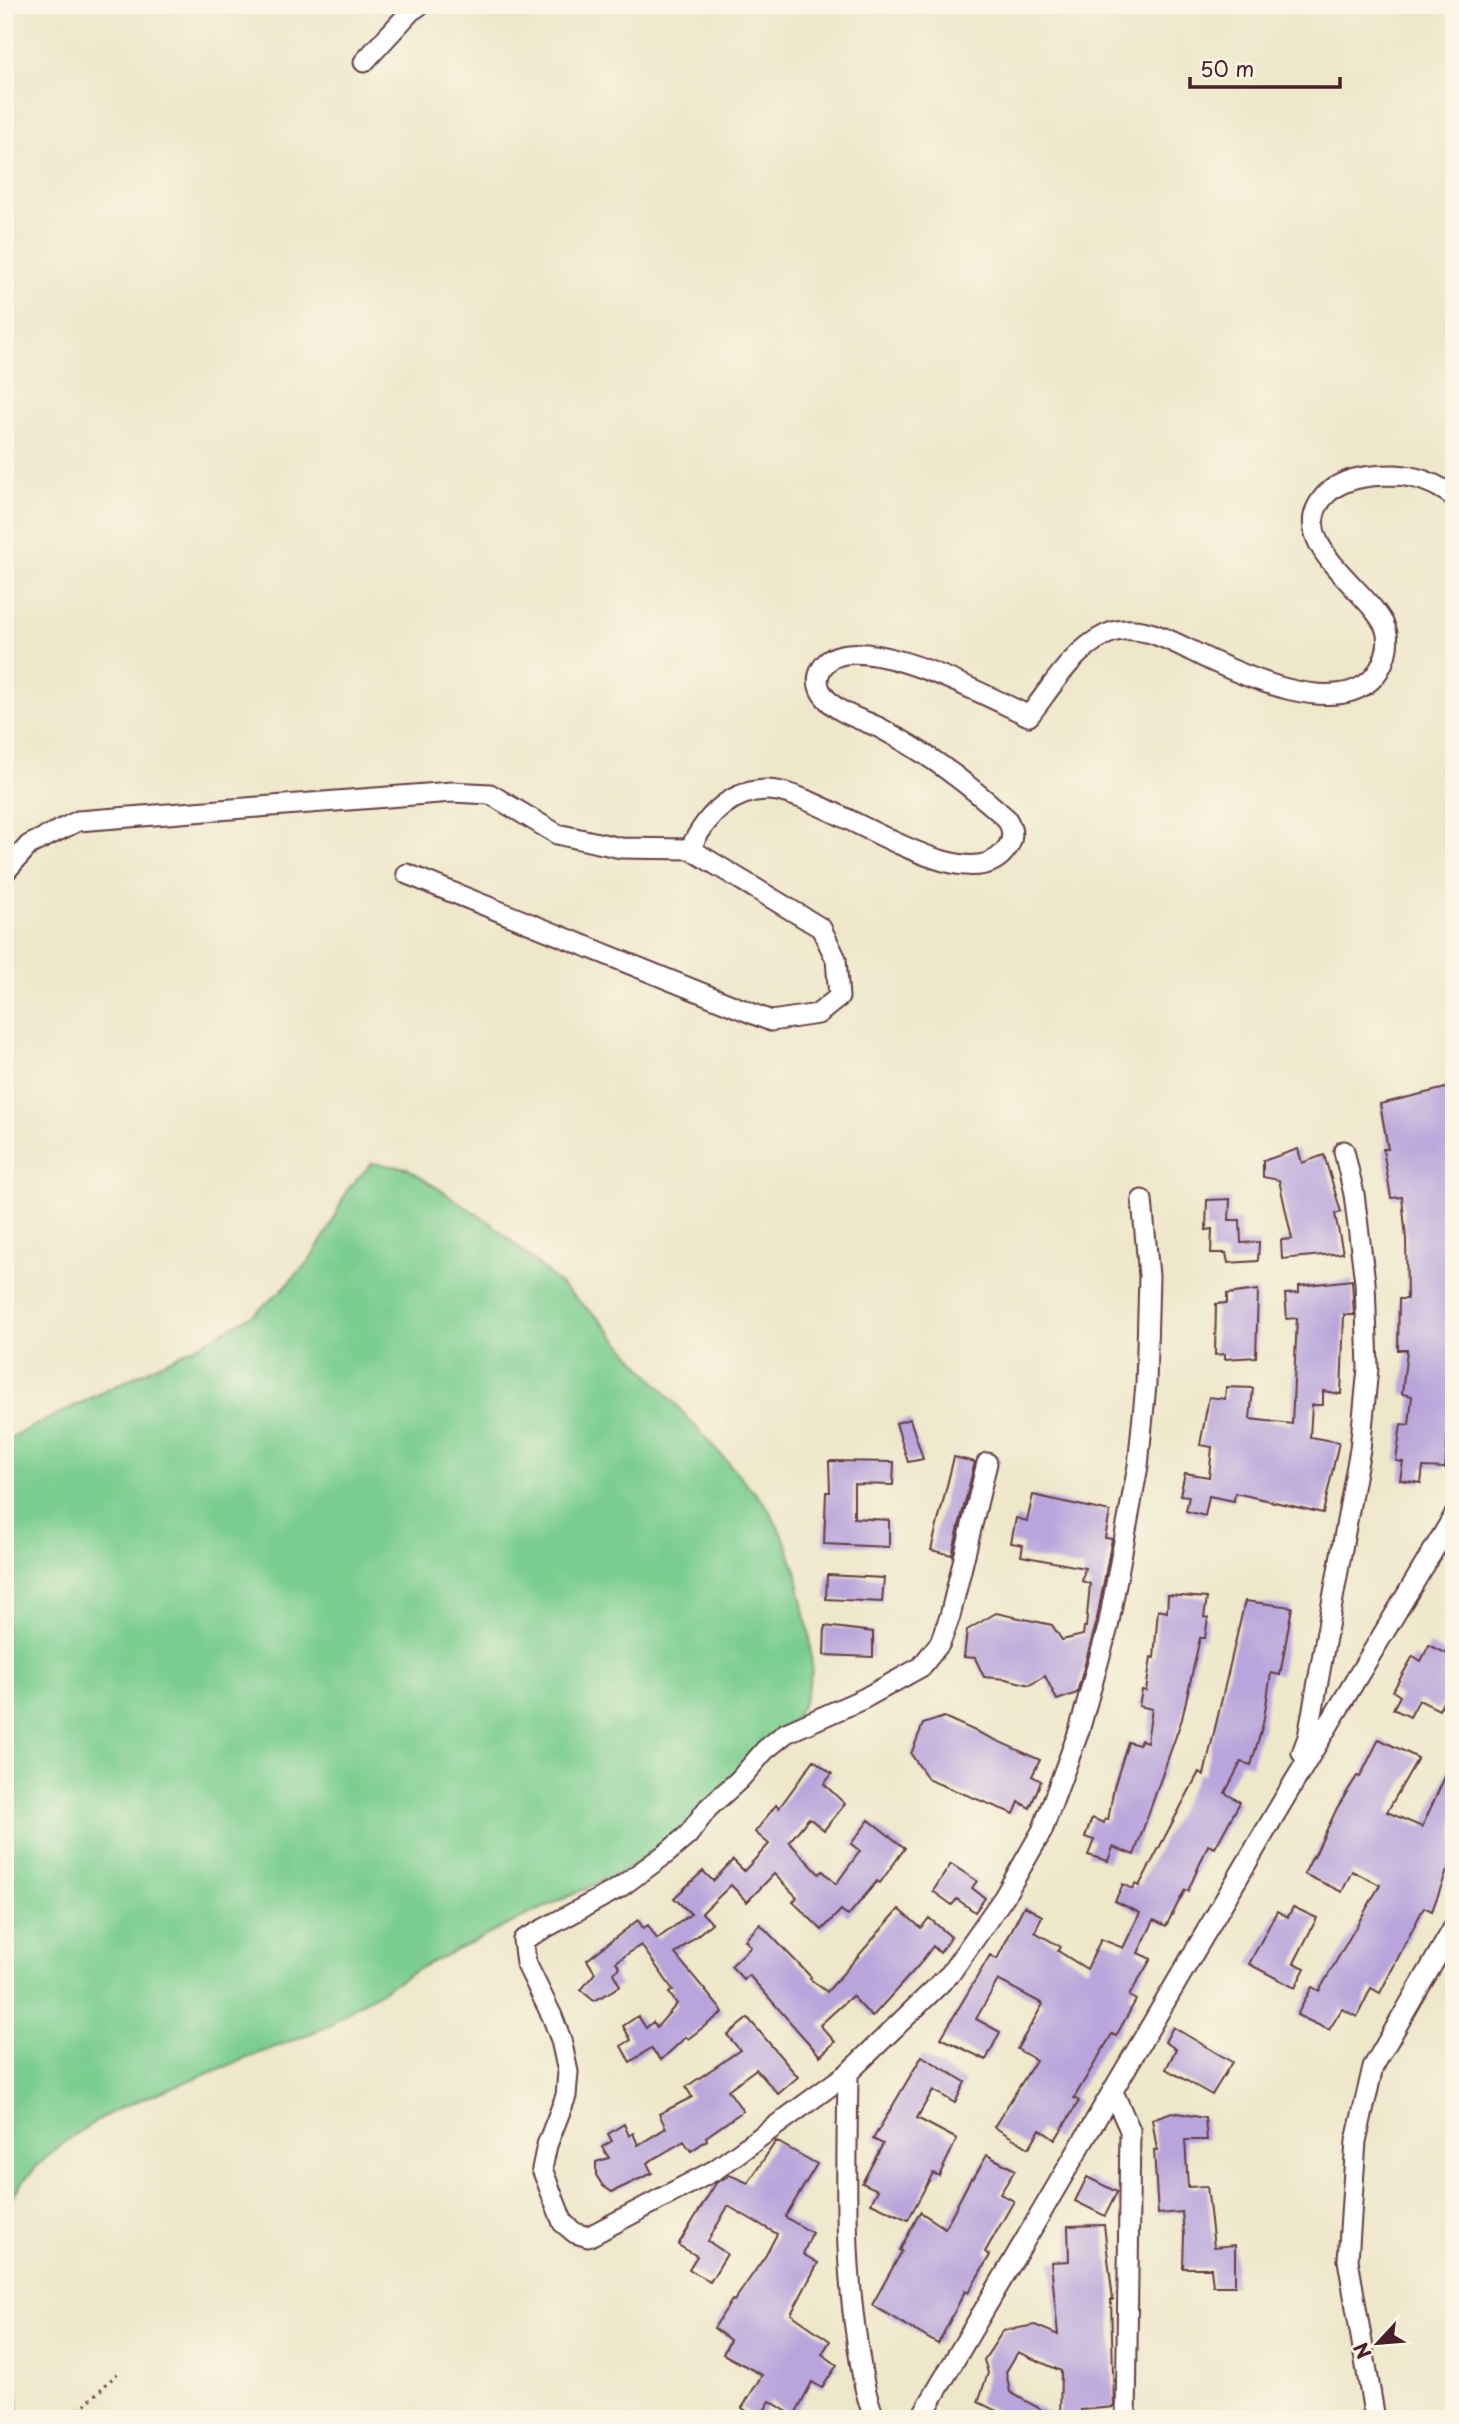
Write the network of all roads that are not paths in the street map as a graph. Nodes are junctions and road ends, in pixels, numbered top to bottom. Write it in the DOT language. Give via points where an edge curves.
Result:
graph roads {
  1 [pos="420,5"];
  2 [pos="364,62"];
  3 [pos="1454,497"];
  4 [pos="690,849"];
  5 [pos="5,872"];
  6 [pos="407,874"];
  7 [pos="1344,1151"];
  8 [pos="1142,1199"];
  9 [pos="987,1463"];
  10 [pos="1454,1516"];
  11 [pos="1287,1794"];
  12 [pos="1454,1927"];
  13 [pos="848,2073"];
  14 [pos="1113,2092"];
  15 [pos="875,2419"];
  16 [pos="920,2419"];
  17 [pos="1126,2419"];
  18 [pos="1375,2419"];
  1 -- 2 [label="street"];
  3 -- 4 [label="street" via="1424,480 1376,475 1339,484 1318,504 1315,538 1385,628 1388,641 1378,671 1355,690 1328,694 1298,691 1231,670 1159,636 1138,631 1117,631 1094,642 1067,667 1030,716 887,657 857,652 831,659 818,678 820,690 832,704 915,748 1006,818 1012,839 995,860 973,866 944,863 813,802 765,790 743,794 716,811"];
  4 -- 5 [label="street" via="621,848 557,834 491,794 452,792 78,821 29,845"];
  4 -- 6 [label="street" via="821,928 836,959 839,997 818,1014 771,1021"];
  7 -- 11 [label="street" via="1365,1282 1368,1368 1360,1449 1308,1737"];
  8 -- 13 [label="street" via="1149,1276 1138,1466 1108,1627 1079,1731 1042,1831 1004,1897 950,1974"];
  9 -- 13 [label="street" via="950,1616 940,1643 921,1667 786,1733 667,1853 619,1888 523,1940 526,1964 552,2016 566,2059 569,2084 542,2169 562,2224 575,2233 588,2237 715,2170"];
  10 -- 11 [label="street"];
  11 -- 14 [label="street"];
  12 -- 18 [label="street" via="1373,2067 1356,2141 1348,2260"];
  13 -- 15 [label="street" via="846,2196 852,2311 865,2396"];
  14 -- 16 [label="street"];
  14 -- 17 [label="street" via="1130,2130"];
}
